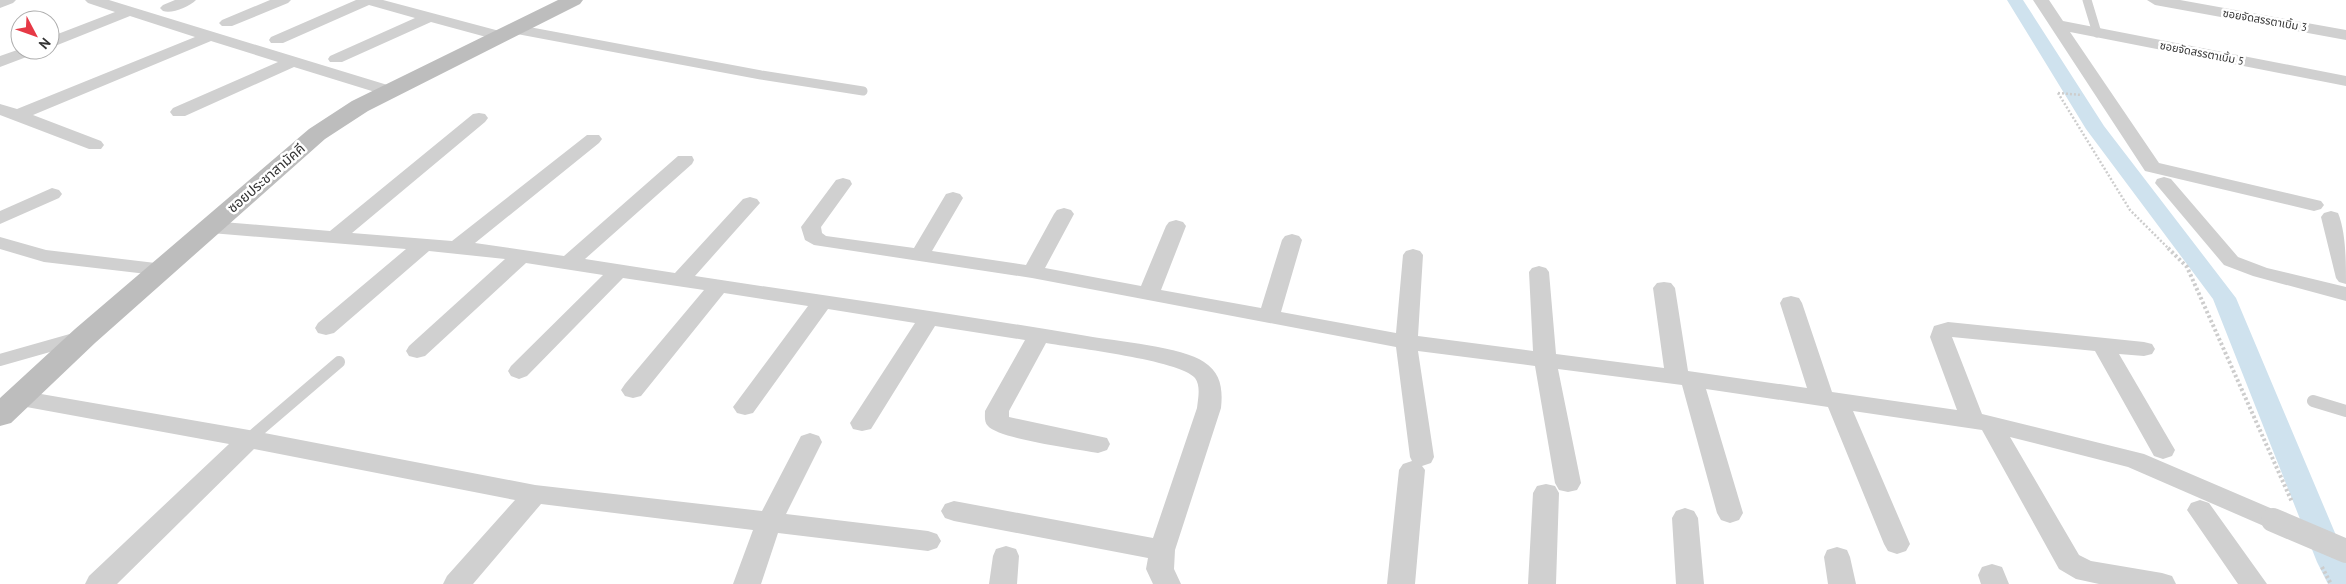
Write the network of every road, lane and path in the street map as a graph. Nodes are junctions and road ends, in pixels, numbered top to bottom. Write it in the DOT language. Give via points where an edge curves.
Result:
graph roads {
  1 [pos="8,0"];
  2 [pos="93,0"];
  3 [pos="188,0"];
  4 [pos="283,0"];
  5 [pos="368,0"];
  6 [pos="573,0"];
  7 [pos="2041,0"];
  8 [pos="2087,0"];
  9 [pos="2155,0"];
  10 [pos="0,3"];
  11 [pos="168,8"];
  12 [pos="130,11"];
  13 [pos="429,17"];
  14 [pos="227,23"];
  15 [pos="2058,25"];
  16 [pos="508,32"];
  17 [pos="2097,33"];
  18 [pos="2346,35"];
  19 [pos="210,36"];
  20 [pos="60,39"];
  21 [pos="277,40"];
  22 [pos="336,59"];
  23 [pos="293,62"];
  24 [pos="2346,81"];
  25 [pos="388,91"];
  26 [pos="863,91"];
  27 [pos="2058,93"];
  28 [pos="8,112"];
  29 [pos="179,112"];
  30 [pos="479,118"];
  31 [pos="593,139"];
  32 [pos="95,145"];
  33 [pos="685,160"];
  34 [pos="2164,183"];
  35 [pos="843,184"];
  36 [pos="52,194"];
  37 [pos="953,198"];
  38 [pos="750,203"];
  39 [pos="2314,204"];
  40 [pos="1064,214"];
  41 [pos="0,218"];
  42 [pos="2331,218"];
  43 [pos="1176,226"];
  44 [pos="211,227"];
  45 [pos="335,237"];
  46 [pos="1292,240"];
  47 [pos="0,243"];
  48 [pos="425,244"];
  49 [pos="457,247"];
  50 [pos="920,255"];
  51 [pos="1413,255"];
  52 [pos="521,256"];
  53 [pos="568,263"];
  54 [pos="164,270"];
  55 [pos="618,271"];
  56 [pos="1032,272"];
  57 [pos="1538,272"];
  58 [pos="2346,278"];
  59 [pos="679,281"];
  60 [pos="718,287"];
  61 [pos="1664,288"];
  62 [pos="1149,293"];
  63 [pos="2346,294"];
  64 [pos="822,303"];
  65 [pos="1791,303"];
  66 [pos="1269,316"];
  67 [pos="929,319"];
  68 [pos="326,328"];
  69 [pos="1039,335"];
  70 [pos="86,336"];
  71 [pos="1406,342"];
  72 [pos="2103,345"];
  73 [pos="2144,349"];
  74 [pos="418,351"];
  75 [pos="1545,359"];
  76 [pos="0,360"];
  77 [pos="339,362"];
  78 [pos="519,371"];
  79 [pos="1685,378"];
  80 [pos="633,390"];
  81 [pos="1830,399"];
  82 [pos="2313,401"];
  83 [pos="9,407"];
  84 [pos="745,407"];
  85 [pos="2346,410"];
  86 [pos="1981,421"];
  87 [pos="862,423"];
  88 [pos="249,440"];
  89 [pos="810,442"];
  90 [pos="1098,444"];
  91 [pos="2163,450"];
  92 [pos="535,494"];
  93 [pos="2200,510"];
  94 [pos="954,511"];
  95 [pos="1730,513"];
  96 [pos="2285,516"];
  97 [pos="1685,518"];
  98 [pos="769,522"];
  99 [pos="928,541"];
  100 [pos="1897,544"];
  101 [pos="1162,550"];
  102 [pos="2346,551"];
  103 [pos="1006,556"];
  104 [pos="1837,557"];
  105 [pos="2320,563"];
  106 [pos="99,584"];
  107 [pos="457,584"];
  108 [pos="747,584"];
  109 [pos="1003,584"];
  110 [pos="1166,584"];
  111 [pos="1401,584"];
  112 [pos="1542,584"];
  113 [pos="1690,584"];
  114 [pos="1842,584"];
  115 [pos="2162,584"];
  116 [pos="2253,584"];
  117 [pos="2332,584"];
  1 -- 10 [label="street"];
  2 -- 12 [label="street"];
  3 -- 11 [label="street"];
  4 -- 14 [label="street"];
  5 -- 13 [label="street"];
  5 -- 21 [label="street"];
  6 -- 16 [label="street, ซอยประชาสามัคคี"];
  7 -- 15 [label="street"];
  8 -- 17 [label="lane"];
  9 -- 18 [label="street, ซอยจัดสรรตาเบิ้ม 3"];
  12 -- 19 [label="street"];
  12 -- 20 [label="street"];
  13 -- 16 [label="street"];
  13 -- 22 [label="street"];
  15 -- 17 [label="street, ซอยจัดสรรตาเบิ้ม 5"];
  15 -- 39 [label="street" via="2152,167"];
  16 -- 25 [label="street, ซอยประชาสามัคคี"];
  16 -- 26 [label="lane"];
  17 -- 24 [label="street, ซอยจัดสรรตาเบิ้ม 5"];
  19 -- 23 [label="street"];
  19 -- 28 [label="street"];
  23 -- 25 [label="street"];
  23 -- 29 [label="street"];
  25 -- 44 [label="street, ซอยประชาสามัคคี" via="317,134"];
  27 -- 96 [label="path" via="2130,210 2187,267"];
  28 -- 32 [label="street"];
  30 -- 45 [label="street"];
  31 -- 49 [label="street"];
  33 -- 53 [label="street"];
  34 -- 63 [label="street" via="2231,261"];
  35 -- 50 [label="street" via="811,227 812,236 821,241"];
  36 -- 41 [label="street"];
  37 -- 50 [label="street"];
  38 -- 59 [label="street"];
  40 -- 56 [label="street"];
  42 -- 58 [label="street"];
  43 -- 62 [label="street"];
  44 -- 45 [label="street"];
  44 -- 54 [label="street, ซอยประชาสามัคคี"];
  45 -- 48 [label="street"];
  46 -- 66 [label="street"];
  47 -- 54 [label="street" via="44,256"];
  48 -- 49 [label="street"];
  48 -- 68 [label="street"];
  49 -- 52 [label="street"];
  50 -- 56 [label="street"];
  51 -- 71 [label="street"];
  52 -- 53 [label="street"];
  52 -- 74 [label="street"];
  53 -- 55 [label="street"];
  54 -- 70 [label="street, ซอยประชาสามัคคี"];
  55 -- 59 [label="street"];
  55 -- 78 [label="street"];
  56 -- 62 [label="street"];
  57 -- 75 [label="street"];
  59 -- 60 [label="street"];
  60 -- 64 [label="street"];
  60 -- 80 [label="street"];
  61 -- 79 [label="street"];
  62 -- 66 [label="street"];
  64 -- 67 [label="street"];
  64 -- 84 [label="street"];
  65 -- 81 [label="street"];
  66 -- 71 [label="street"];
  67 -- 69 [label="street"];
  67 -- 87 [label="street"];
  69 -- 90 [label="street" via="997,411 997,421 1008,427"];
  69 -- 101 [label="street" via="1168,357 1195,366 1207,376 1211,393 1208,408"];
  70 -- 76 [label="lane"];
  70 -- 83 [label="street, ซอยประชาสามัคคี"];
  71 -- 75 [label="street"];
  71 -- 111 [label="street" via="1417,463"];
  72 -- 73 [label="street"];
  72 -- 86 [label="street" via="1948,329 1942,331 1941,337"];
  72 -- 91 [label="street"];
  75 -- 79 [label="street"];
  75 -- 112 [label="street" via="1557,488"];
  77 -- 88 [label="lane"];
  79 -- 81 [label="street"];
  79 -- 95 [label="street"];
  81 -- 86 [label="street"];
  81 -- 100 [label="street"];
  82 -- 85 [label="lane"];
  83 -- 88 [label="street"];
  86 -- 96 [label="street" via="2135,460"];
  86 -- 115 [label="street" via="2069,562 2086,571"];
  88 -- 92 [label="street"];
  88 -- 106 [label="street"];
  89 -- 98 [label="street"];
  92 -- 98 [label="street"];
  92 -- 107 [label="street"];
  93 -- 116 [label="street"];
  94 -- 101 [label="street"];
  96 -- 102 [label="street, bridge"];
  97 -- 113 [label="street"];
  98 -- 99 [label="street"];
  98 -- 108 [label="street"];
  101 -- 110 [label="street" via="1160,569"];
  103 -- 109 [label="street"];
  104 -- 114 [label="street"];
  105 -- 117 [label="path"];
}
